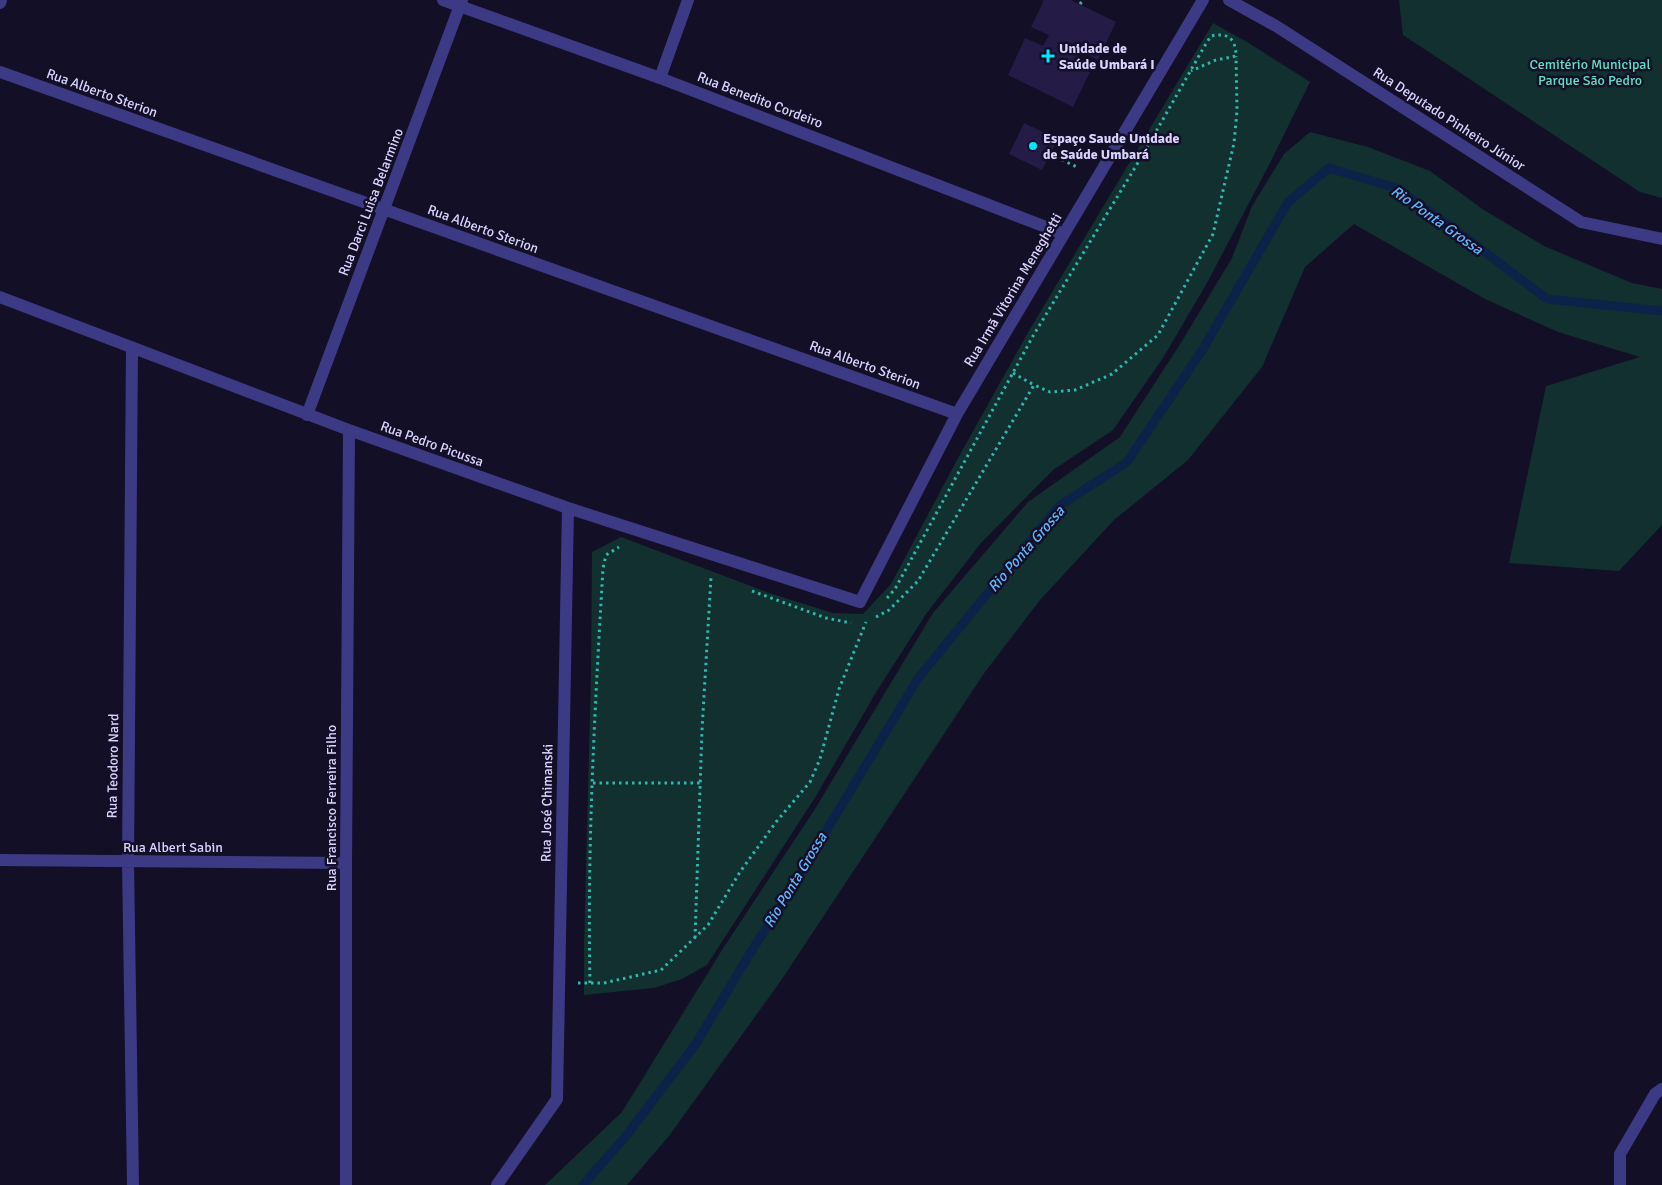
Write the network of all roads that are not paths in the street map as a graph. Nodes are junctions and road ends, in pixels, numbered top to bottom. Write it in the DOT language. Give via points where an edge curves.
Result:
graph roads {
  1 [pos="442,0"];
  2 [pos="688,0"];
  3 [pos="1203,0"];
  4 [pos="1229,0"];
  5 [pos="461,3"];
  6 [pos="0,72"];
  7 [pos="660,78"];
  8 [pos="384,210"];
  9 [pos="1064,234"];
  10 [pos="1662,239"];
  11 [pos="0,297"];
  12 [pos="132,348"];
  13 [pos="957,414"];
  14 [pos="308,415"];
  15 [pos="349,430"];
  16 [pos="568,508"];
  17 [pos="860,602"];
  18 [pos="0,860"];
  19 [pos="128,862"];
  20 [pos="346,863"];
  21 [pos="1662,1089"];
  22 [pos="133,1185"];
  23 [pos="346,1185"];
  24 [pos="497,1185"];
  25 [pos="1620,1185"];
  1 -- 5 [label="street, Rua Benedito Cordeiro"];
  2 -- 7 [label="street"];
  3 -- 9 [label="street, Rua Irmã Vitorina Meneghetti"];
  4 -- 10 [label="street, Rua Deputado Pinheiro Júnior" via="1276,26 1581,222"];
  5 -- 7 [label="street, Rua Benedito Cordeiro"];
  5 -- 8 [label="street, Rua Darci Luisa Belarmino"];
  6 -- 8 [label="street, Rua Alberto Sterion"];
  7 -- 9 [label="street, Rua Benedito Cordeiro"];
  8 -- 13 [label="street, Rua Alberto Sterion"];
  8 -- 14 [label="street, Rua Darci Luisa Belarmino"];
  9 -- 13 [label="street, Rua Irmã Vitorina Meneghetti"];
  11 -- 12 [label="street, Rua Pedro Picussa"];
  12 -- 14 [label="street, Rua Pedro Picussa"];
  12 -- 19 [label="street, Rua Teodoro Nard"];
  13 -- 17 [label="street, Rua Irmã Vitorina Meneghetti"];
  14 -- 15 [label="street, Rua Pedro Picussa"];
  15 -- 16 [label="street, Rua Pedro Picussa"];
  15 -- 20 [label="street, Rua Francisco Ferreira Filho"];
  16 -- 17 [label="street, Rua Pedro Picussa"];
  16 -- 24 [label="street, Rua José Chimanski" via="557,1099"];
  18 -- 19 [label="street, Rua Albert Sabin"];
  19 -- 20 [label="street, Rua Albert Sabin"];
  19 -- 22 [label="street, Rua Teodoro Nard"];
  20 -- 23 [label="street, Rua Francisco Ferreira Filho"];
  21 -- 25 [label="street" via="1655,1094 1620,1154"];
}
